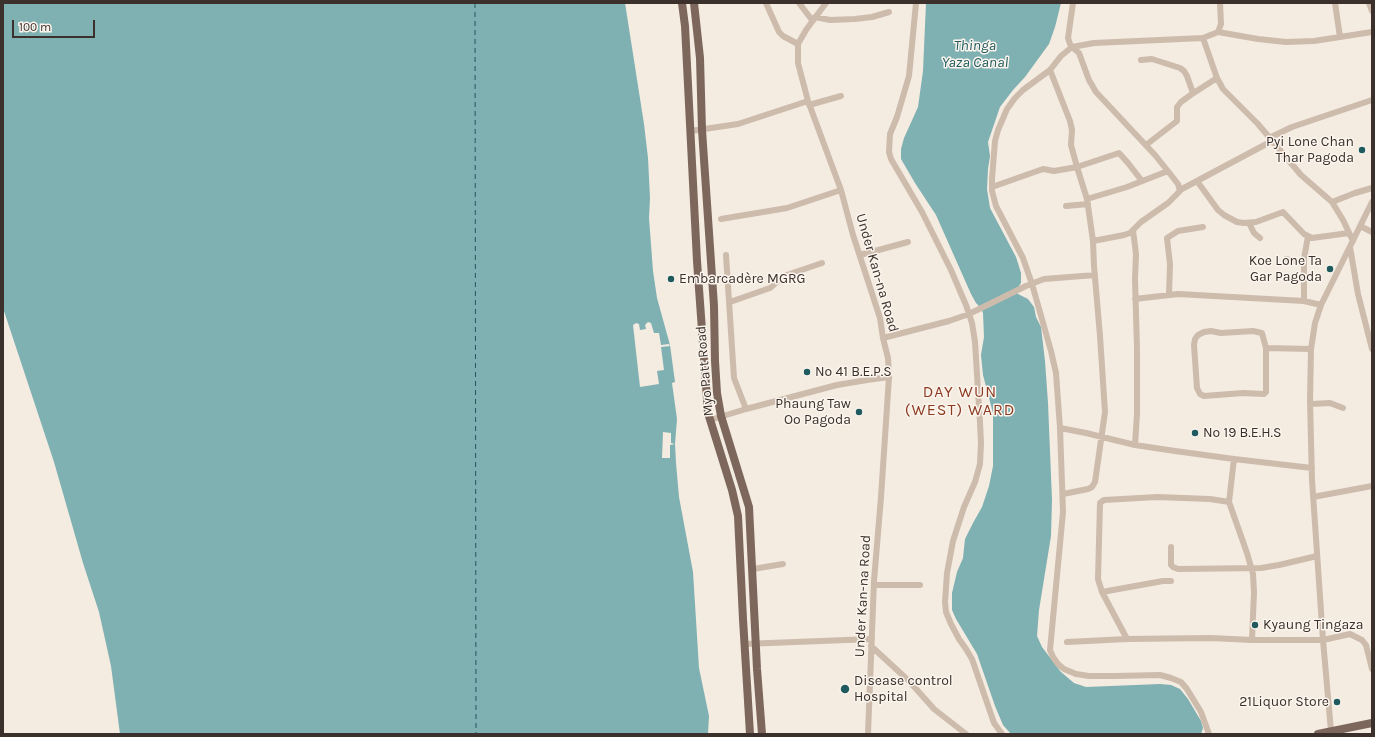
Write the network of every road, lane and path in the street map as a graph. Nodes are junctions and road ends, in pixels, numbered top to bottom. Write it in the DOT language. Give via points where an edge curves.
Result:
graph roads {
  1 [pos="682,3"];
  2 [pos="694,3"];
  3 [pos="766,3"];
  4 [pos="799,3"];
  5 [pos="826,3"];
  6 [pos="916,3"];
  7 [pos="1073,3"];
  8 [pos="1220,3"];
  9 [pos="1335,3"];
  10 [pos="1369,3"];
  11 [pos="1372,11"];
  12 [pos="889,12"];
  13 [pos="813,19"];
  14 [pos="1218,32"];
  15 [pos="1372,32"];
  16 [pos="1203,38"];
  17 [pos="1340,38"];
  18 [pos="798,44"];
  19 [pos="1072,47"];
  20 [pos="1141,60"];
  21 [pos="1050,70"];
  22 [pos="1216,78"];
  23 [pos="1193,93"];
  24 [pos="841,96"];
  25 [pos="1372,100"];
  26 [pos="808,103"];
  27 [pos="702,130"];
  28 [pos="691,131"];
  29 [pos="1270,140"];
  30 [pos="1146,145"];
  31 [pos="1077,167"];
  32 [pos="1168,171"];
  33 [pos="1197,181"];
  34 [pos="1142,182"];
  35 [pos="992,187"];
  36 [pos="1372,188"];
  37 [pos="841,190"];
  38 [pos="1180,190"];
  39 [pos="1087,201"];
  40 [pos="1332,202"];
  41 [pos="1372,203"];
  42 [pos="1066,206"];
  43 [pos="721,219"];
  44 [pos="1249,224"];
  45 [pos="1360,226"];
  46 [pos="1203,227"];
  47 [pos="1133,230"];
  48 [pos="1349,232"];
  49 [pos="1372,232"];
  50 [pos="1308,236"];
  51 [pos="1260,238"];
  52 [pos="1093,241"];
  53 [pos="908,242"];
  54 [pos="1351,244"];
  55 [pos="726,255"];
  56 [pos="860,255"];
  57 [pos="710,259"];
  58 [pos="1286,260"];
  59 [pos="697,261"];
  60 [pos="822,263"];
  61 [pos="1304,263"];
  62 [pos="1095,275"];
  63 [pos="1029,285"];
  64 [pos="1169,294"];
  65 [pos="1135,299"];
  66 [pos="1304,301"];
  67 [pos="730,302"];
  68 [pos="1321,305"];
  69 [pos="971,312"];
  70 [pos="883,338"];
  71 [pos="1266,348"];
  72 [pos="1311,349"];
  73 [pos="1372,349"];
  74 [pos="889,377"];
  75 [pos="1310,404"];
  76 [pos="1343,408"];
  77 [pos="746,409"];
  78 [pos="720,416"];
  79 [pos="710,420"];
  80 [pos="1060,428"];
  81 [pos="1101,437"];
  82 [pos="1135,445"];
  83 [pos="1234,460"];
  84 [pos="1312,468"];
  85 [pos="1372,486"];
  86 [pos="1063,494"];
  87 [pos="1313,498"];
  88 [pos="1229,502"];
  89 [pos="749,507"];
  90 [pos="737,508"];
  91 [pos="1171,547"];
  92 [pos="1317,556"];
  93 [pos="783,564"];
  94 [pos="1251,568"];
  95 [pos="753,569"];
  96 [pos="1171,581"];
  97 [pos="874,585"];
  98 [pos="920,585"];
  99 [pos="1102,592"];
  100 [pos="872,639"];
  101 [pos="1127,639"];
  102 [pos="1252,640"];
  103 [pos="1323,640"];
  104 [pos="1067,642"];
  105 [pos="756,643"];
  106 [pos="744,644"];
  107 [pos="872,646"];
  108 [pos="1369,647"];
  109 [pos="1372,669"];
  110 [pos="1372,723"];
  111 [pos="1331,731"];
  112 [pos="750,734"];
  113 [pos="762,734"];
  114 [pos="868,734"];
  115 [pos="966,734"];
  116 [pos="1002,734"];
  117 [pos="1209,734"];
  118 [pos="1318,734"];
  1 -- 28 [label="main road, Myo Patt Road"];
  2 -- 27 [label="main road, Myo Patt Road" via="700,58"];
  3 -- 18 [label="street" via="779,32"];
  4 -- 13 [label="street"];
  5 -- 13 [label="street"];
  6 -- 69 [label="street" via="909,76 890,134 889,152 922,212"];
  7 -- 19 [label="street" via="1068,38"];
  8 -- 14 [label="street" via="1221,24"];
  9 -- 17 [label="street"];
  10 -- 11 [label="street"];
  12 -- 13 [label="street" via="855,19"];
  13 -- 18 [label="street"];
  14 -- 16 [label="street"];
  14 -- 17 [label="street" via="1286,42 1314,42"];
  15 -- 17 [label="street"];
  16 -- 19 [label="street" via="1094,43"];
  16 -- 22 [label="street"];
  18 -- 26 [label="street, Under Kan-na Road" via="798,63"];
  19 -- 21 [label="street"];
  19 -- 30 [label="street" via="1079,53 1096,92"];
  20 -- 23 [label="street" via="1152,60 1180,68 1187,76"];
  21 -- 31 [label="street" via="1070,121 1071,144"];
  21 -- 35 [label="street" via="1015,98 1005,114 995,141"];
  22 -- 23 [label="street"];
  22 -- 29 [label="street"];
  23 -- 30 [label="street" via="1178,106 1177,121"];
  24 -- 26 [label="street"];
  25 -- 29 [label="street" via="1292,127"];
  26 -- 27 [label="street" via="738,124"];
  26 -- 37 [label="street, Under Kan-na Road"];
  27 -- 28 [label="street"];
  27 -- 57 [label="main road, Myo Patt Road"];
  28 -- 59 [label="main road, Myo Patt Road"];
  29 -- 33 [label="street"];
  29 -- 40 [label="street" via="1311,185"];
  30 -- 32 [label="street"];
  31 -- 34 [label="street" via="1118,153"];
  31 -- 35 [label="street" via="1054,171 1043,169"];
  31 -- 39 [label="street"];
  32 -- 34 [label="street"];
  32 -- 38 [label="street"];
  33 -- 38 [label="street"];
  33 -- 44 [label="street" via="1224,215 1237,222"];
  34 -- 39 [label="street"];
  35 -- 63 [label="street" via="996,206 1023,258"];
  36 -- 40 [label="street"];
  37 -- 43 [label="street" via="787,208"];
  37 -- 56 [label="street, Under Kan-na Road"];
  38 -- 47 [label="street" via="1180,193"];
  39 -- 42 [label="street"];
  39 -- 52 [label="street"];
  40 -- 48 [label="street"];
  41 -- 45 [label="street"];
  44 -- 50 [label="street" via="1283,212"];
  44 -- 51 [label="street"];
  45 -- 49 [label="street"];
  45 -- 54 [label="street"];
  46 -- 64 [label="street" via="1178,231 1167,238 1170,264"];
  47 -- 52 [label="street" via="1124,235"];
  47 -- 65 [label="street" via="1136,254"];
  48 -- 50 [label="street" via="1317,238"];
  48 -- 54 [label="street"];
  50 -- 61 [label="street"];
  52 -- 62 [label="street"];
  53 -- 56 [label="street"];
  54 -- 68 [label="street"];
  54 -- 73 [label="street" via="1358,294"];
  55 -- 67 [label="street"];
  56 -- 70 [label="street, Under Kan-na Road" via="880,318"];
  57 -- 59 [label="main road"];
  57 -- 78 [label="main road, Myo Patt Road"];
  58 -- 61 [label="street"];
  59 -- 79 [label="main road, Myo Patt Road"];
  60 -- 67 [label="street" via="784,276 770,288"];
  61 -- 66 [label="street"];
  62 -- 63 [label="street" via="1044,279"];
  62 -- 81 [label="street" via="1105,412"];
  63 -- 69 [label="street"];
  63 -- 80 [label="street" via="1053,358"];
  64 -- 65 [label="street"];
  64 -- 66 [label="street"];
  65 -- 82 [label="street"];
  66 -- 68 [label="street"];
  67 -- 77 [label="street" via="734,378"];
  68 -- 72 [label="street"];
  69 -- 70 [label="street" via="949,321"];
  69 -- 116 [label="street" via="980,423 980,459 975,482 953,542 945,602 951,624 972,659 994,723"];
  70 -- 74 [label="street, Under Kan-na Road"];
  71 -- 71 [label="street" via="1264,394 1200,394 1194,345 1198,335 1212,331 1253,331 1262,333"];
  71 -- 72 [label="street"];
  72 -- 75 [label="street"];
  74 -- 77 [label="street" via="837,386"];
  74 -- 97 [label="street, Under Kan-na Road"];
  75 -- 76 [label="street" via="1330,402"];
  75 -- 84 [label="street"];
  77 -- 78 [label="street"];
  78 -- 79 [label="street"];
  78 -- 89 [label="main road, Myo Patt Road"];
  79 -- 90 [label="main road, Myo Patt Road"];
  80 -- 81 [label="street"];
  80 -- 86 [label="street"];
  81 -- 82 [label="street"];
  81 -- 86 [label="street" via="1095,482 1092,487"];
  82 -- 83 [label="street"];
  83 -- 84 [label="street"];
  83 -- 88 [label="street"];
  84 -- 87 [label="street"];
  85 -- 87 [label="street"];
  86 -- 117 [label="street" via="1050,643 1053,657 1064,669 1076,674 1160,675 1181,682 1201,712"];
  87 -- 92 [label="street"];
  88 -- 94 [label="street"];
  88 -- 99 [label="street" via="1157,497 1101,501 1098,579"];
  89 -- 90 [label="main road"];
  89 -- 95 [label="main road, Myo Patt Road"];
  90 -- 106 [label="main road, Myo Patt Road"];
  91 -- 94 [label="street" via="1171,565 1178,569"];
  92 -- 94 [label="street" via="1280,565"];
  92 -- 103 [label="street"];
  93 -- 95 [label="street"];
  94 -- 102 [label="street" via="1254,592"];
  95 -- 105 [label="main road, Myo Patt Road"];
  96 -- 99 [label="street"];
  97 -- 98 [label="street"];
  97 -- 100 [label="street, Under Kan-na Road"];
  99 -- 101 [label="street"];
  100 -- 105 [label="street"];
  100 -- 107 [label="street, Under Kan-na Road"];
  101 -- 102 [label="street"];
  101 -- 104 [label="street"];
  102 -- 103 [label="street"];
  103 -- 108 [label="street" via="1350,634"];
  103 -- 111 [label="street"];
  105 -- 106 [label="street"];
  105 -- 113 [label="main road, Myo Patt Road"];
  106 -- 112 [label="main road, Myo Patt Road"];
  107 -- 114 [label="street, Under Kan-na Road"];
  107 -- 115 [label="street" via="934,709"];
  108 -- 109 [label="street"];
  110 -- 111 [label="main road"];
  111 -- 118 [label="main road"];
}
